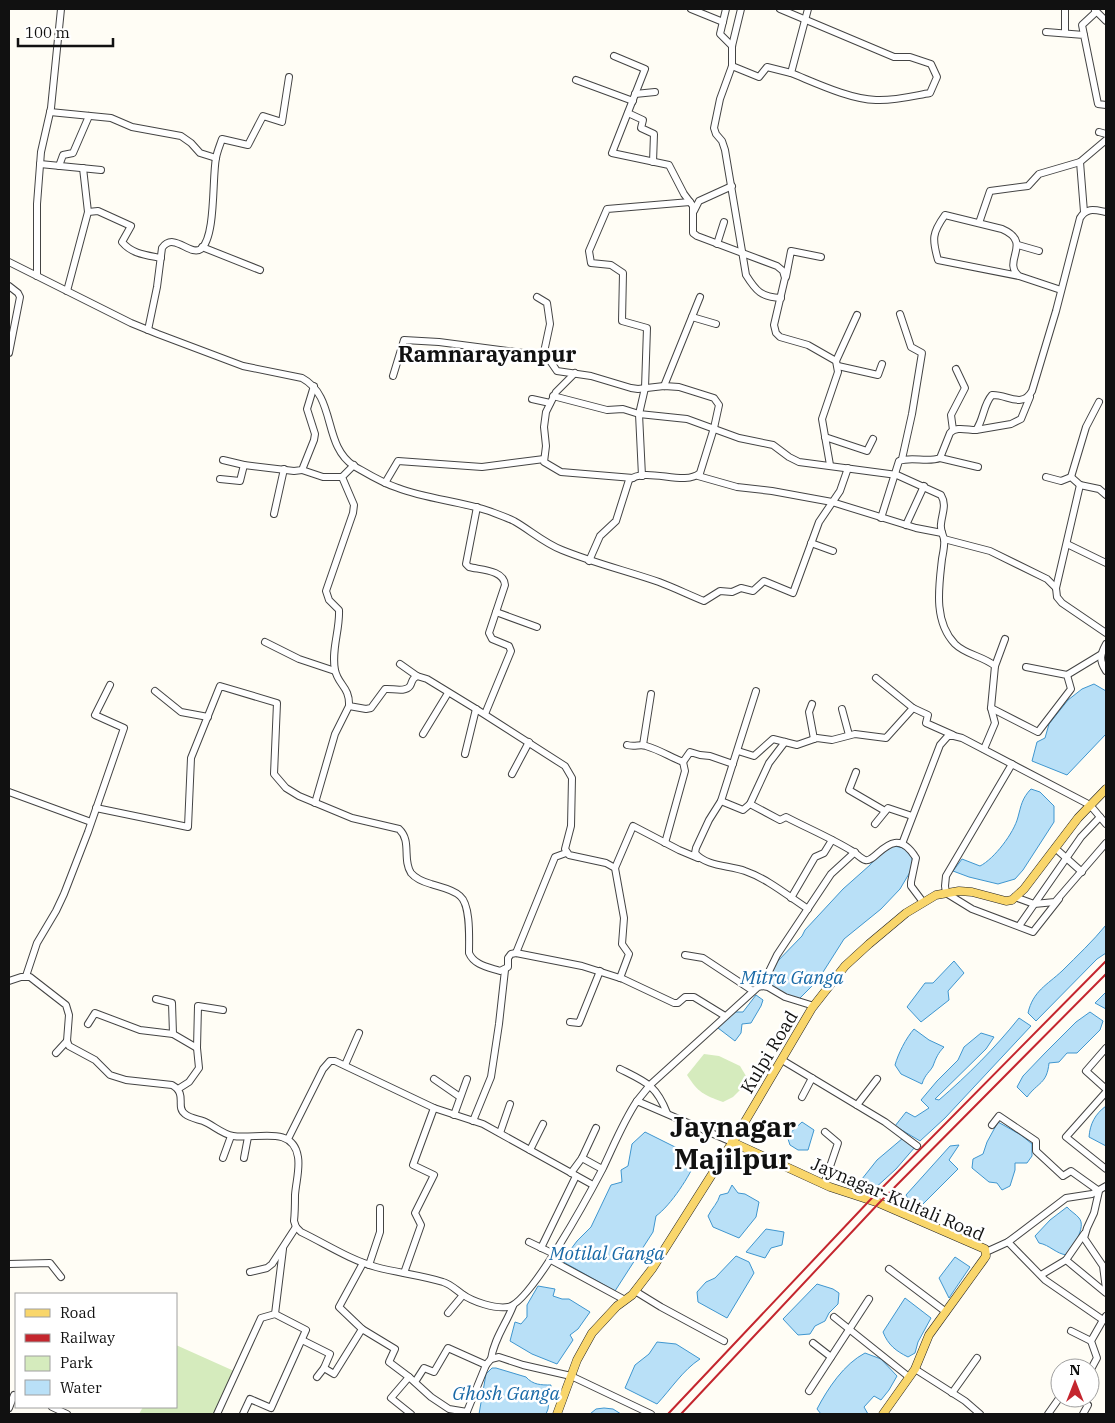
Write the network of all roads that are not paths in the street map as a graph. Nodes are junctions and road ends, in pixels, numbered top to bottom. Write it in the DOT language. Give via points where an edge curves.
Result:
graph roads {
  1 [pos="61,9"];
  2 [pos="692,9"];
  3 [pos="726,9"];
  4 [pos="741,9"];
  5 [pos="780,9"];
  6 [pos="808,9"];
  7 [pos="1065,9"];
  8 [pos="1095,10"];
  9 [pos="805,20"];
  10 [pos="1106,21"];
  11 [pos="722,22"];
  12 [pos="1046,32"];
  13 [pos="1065,33"];
  14 [pos="1084,35"];
  15 [pos="732,46"];
  16 [pos="614,56"];
  17 [pos="732,66"];
  18 [pos="792,73"];
  19 [pos="289,77"];
  20 [pos="576,80"];
  21 [pos="655,92"];
  22 [pos="636,94"];
  23 [pos="633,101"];
  24 [pos="1106,105"];
  25 [pos="50,112"];
  26 [pos="628,113"];
  27 [pos="89,116"];
  28 [pos="1106,140"];
  29 [pos="216,158"];
  30 [pos="653,162"];
  31 [pos="1080,162"];
  32 [pos="40,164"];
  33 [pos="60,166"];
  34 [pos="83,168"];
  35 [pos="101,170"];
  36 [pos="732,186"];
  37 [pos="690,202"];
  38 [pos="694,211"];
  39 [pos="88,212"];
  40 [pos="1084,212"];
  41 [pos="1106,212"];
  42 [pos="724,222"];
  43 [pos="979,223"];
  44 [pos="717,244"];
  45 [pos="1018,245"];
  46 [pos="202,247"];
  47 [pos="1039,251"];
  48 [pos="742,254"];
  49 [pos="821,257"];
  50 [pos="161,258"];
  51 [pos="9,262"];
  52 [pos="260,270"];
  53 [pos="36,276"];
  54 [pos="1019,276"];
  55 [pos="785,278"];
  56 [pos="9,286"];
  57 [pos="1061,290"];
  58 [pos="67,291"];
  59 [pos="537,297"];
  60 [pos="700,297"];
  61 [pos="781,298"];
  62 [pos="900,314"];
  63 [pos="857,315"];
  64 [pos="692,317"];
  65 [pos="716,324"];
  66 [pos="148,330"];
  67 [pos="9,353"];
  68 [pos="546,356"];
  69 [pos="837,364"];
  70 [pos="882,364"];
  71 [pos="956,369"];
  72 [pos="576,374"];
  73 [pos="393,376"];
  74 [pos="314,386"];
  75 [pos="664,386"];
  76 [pos="645,388"];
  77 [pos="1032,391"];
  78 [pos="532,399"];
  79 [pos="551,400"];
  80 [pos="1099,402"];
  81 [pos="639,414"];
  82 [pos="714,428"];
  83 [pos="953,430"];
  84 [pos="976,430"];
  85 [pos="825,436"];
  86 [pos="873,440"];
  87 [pos="940,458"];
  88 [pos="544,459"];
  89 [pos="902,459"];
  90 [pos="223,460"];
  91 [pos="244,464"];
  92 [pos="354,465"];
  93 [pos="830,465"];
  94 [pos="978,467"];
  95 [pos="848,468"];
  96 [pos="284,470"];
  97 [pos="302,470"];
  98 [pos="896,475"];
  99 [pos="642,476"];
  100 [pos="698,476"];
  101 [pos="342,477"];
  102 [pos="1046,477"];
  103 [pos="1071,477"];
  104 [pos="632,478"];
  105 [pos="220,479"];
  106 [pos="385,483"];
  107 [pos="1080,485"];
  108 [pos="924,486"];
  109 [pos="1106,495"];
  110 [pos="832,502"];
  111 [pos="477,507"];
  112 [pos="274,514"];
  113 [pos="881,518"];
  114 [pos="906,525"];
  115 [pos="943,536"];
  116 [pos="811,543"];
  117 [pos="1067,544"];
  118 [pos="833,551"];
  119 [pos="589,561"];
  120 [pos="1106,562"];
  121 [pos="1056,588"];
  122 [pos="496,612"];
  123 [pos="538,627"];
  124 [pos="1106,633"];
  125 [pos="1005,639"];
  126 [pos="265,642"];
  127 [pos="1106,644"];
  128 [pos="1100,654"];
  129 [pos="400,664"];
  130 [pos="995,666"];
  131 [pos="1026,667"];
  132 [pos="335,670"];
  133 [pos="1106,671"];
  134 [pos="1067,675"];
  135 [pos="417,676"];
  136 [pos="876,678"];
  137 [pos="110,685"];
  138 [pos="155,691"];
  139 [pos="756,691"];
  140 [pos="448,693"];
  141 [pos="651,694"];
  142 [pos="812,704"];
  143 [pos="349,706"];
  144 [pos="913,708"];
  145 [pos="991,708"];
  146 [pos="476,709"];
  147 [pos="842,709"];
  148 [pos="485,714"];
  149 [pos="208,717"];
  150 [pos="422,734"];
  151 [pos="849,735"];
  152 [pos="954,736"];
  153 [pos="814,739"];
  154 [pos="529,742"];
  155 [pos="785,742"];
  156 [pos="627,745"];
  157 [pos="643,745"];
  158 [pos="984,749"];
  159 [pos="738,751"];
  160 [pos="465,754"];
  161 [pos="683,762"];
  162 [pos="733,764"];
  163 [pos="1012,764"];
  164 [pos="856,772"];
  165 [pos="512,774"];
  166 [pos="1106,789"];
  167 [pos="9,792"];
  168 [pos="721,802"];
  169 [pos="314,803"];
  170 [pos="750,804"];
  171 [pos="1090,805"];
  172 [pos="96,808"];
  173 [pos="885,811"];
  174 [pos="912,816"];
  175 [pos="1100,817"];
  176 [pos="91,822"];
  177 [pos="875,824"];
  178 [pos="1106,824"];
  179 [pos="832,840"];
  180 [pos="665,843"];
  181 [pos="1106,843"];
  182 [pos="902,844"];
  183 [pos="1055,848"];
  184 [pos="855,852"];
  185 [pos="566,853"];
  186 [pos="1066,858"];
  187 [pos="704,861"];
  188 [pos="615,868"];
  189 [pos="1082,872"];
  190 [pos="946,892"];
  191 [pos="1015,897"];
  192 [pos="791,898"];
  193 [pos="1059,899"];
  194 [pos="923,902"];
  195 [pos="1034,904"];
  196 [pos="808,909"];
  197 [pos="1018,926"];
  198 [pos="516,953"];
  199 [pos="685,955"];
  200 [pos="505,970"];
  201 [pos="600,971"];
  202 [pos="26,976"];
  203 [pos="620,978"];
  204 [pos="9,981"];
  205 [pos="762,986"];
  206 [pos="753,991"];
  207 [pos="156,999"];
  208 [pos="814,1006"];
  209 [pos="222,1010"];
  210 [pos="725,1016"];
  211 [pos="570,1022"];
  212 [pos="88,1024"];
  213 [pos="359,1033"];
  214 [pos="172,1034"];
  215 [pos="67,1041"];
  216 [pos="197,1048"];
  217 [pos="1106,1048"];
  218 [pos="56,1053"];
  219 [pos="782,1060"];
  220 [pos="345,1065"];
  221 [pos="620,1069"];
  222 [pos="812,1078"];
  223 [pos="434,1079"];
  224 [pos="877,1079"];
  225 [pos="467,1080"];
  226 [pos="650,1084"];
  227 [pos="178,1089"];
  228 [pos="1106,1091"];
  229 [pos="460,1097"];
  230 [pos="802,1097"];
  231 [pos="637,1101"];
  232 [pos="510,1104"];
  233 [pos="857,1105"];
  234 [pos="434,1108"];
  235 [pos="667,1112"];
  236 [pos="454,1115"];
  237 [pos="473,1121"];
  238 [pos="543,1124"];
  239 [pos="992,1125"];
  240 [pos="596,1128"];
  241 [pos="825,1132"];
  242 [pos="500,1133"];
  243 [pos="231,1136"];
  244 [pos="248,1136"];
  245 [pos="288,1139"];
  246 [pos="732,1142"];
  247 [pos="916,1146"];
  248 [pos="530,1150"];
  249 [pos="223,1158"];
  250 [pos="244,1158"];
  251 [pos="582,1158"];
  252 [pos="602,1169"];
  253 [pos="1106,1169"];
  254 [pos="574,1174"];
  255 [pos="824,1184"];
  256 [pos="593,1185"];
  257 [pos="1106,1186"];
  258 [pos="1099,1191"];
  259 [pos="380,1208"];
  260 [pos="296,1227"];
  261 [pos="1085,1233"];
  262 [pos="529,1242"];
  263 [pos="1008,1242"];
  264 [pos="283,1247"];
  265 [pos="541,1248"];
  266 [pos="986,1252"];
  267 [pos="552,1257"];
  268 [pos="1066,1260"];
  269 [pos="9,1264"];
  270 [pos="366,1264"];
  271 [pos="889,1269"];
  272 [pos="250,1272"];
  273 [pos="404,1273"];
  274 [pos="1040,1275"];
  275 [pos="61,1277"];
  276 [pos="1106,1289"];
  277 [pos="635,1291"];
  278 [pos="1106,1293"];
  279 [pos="463,1295"];
  280 [pos="869,1299"];
  281 [pos="625,1300"];
  282 [pos="512,1306"];
  283 [pos="946,1312"];
  284 [pos="448,1313"];
  285 [pos="275,1314"];
  286 [pos="834,1317"];
  287 [pos="1104,1318"];
  288 [pos="850,1329"];
  289 [pos="362,1330"];
  290 [pos="1071,1331"];
  291 [pos="302,1340"];
  292 [pos="724,1341"];
  293 [pos="1091,1341"];
  294 [pos="813,1343"];
  295 [pos="831,1357"];
  296 [pos="977,1358"];
  297 [pos="1097,1358"];
  298 [pos="491,1359"];
  299 [pos="486,1365"];
  300 [pos="324,1368"];
  301 [pos="914,1369"];
  302 [pos="571,1376"];
  303 [pos="317,1377"];
  304 [pos="409,1377"];
  305 [pos="909,1377"];
  306 [pos="415,1382"];
  307 [pos="809,1392"];
  308 [pos="952,1393"];
  309 [pos="13,1395"];
  310 [pos="9,1408"];
  311 [pos="54,1408"];
  312 [pos="466,1413"];
  313 [pos="67,1414"];
  314 [pos="217,1414"];
  315 [pos="243,1414"];
  316 [pos="411,1414"];
  317 [pos="558,1414"];
  318 [pos="651,1414"];
  319 [pos="883,1414"];
  320 [pos="980,1414"];
  1 -- 25 [label="street"];
  2 -- 11 [label="street"];
  3 -- 11 [label="street"];
  4 -- 15 [label="street"];
  5 -- 9 [label="street"];
  6 -- 9 [label="street"];
  7 -- 13 [label="street"];
  8 -- 10 [label="street"];
  8 -- 14 [label="street" via="1082,26"];
  9 -- 18 [label="street"];
  9 -- 18 [label="street" via="894,57 910,57 931,64 937,77 930,93 876,100 853,96"];
  11 -- 15 [label="street" via="720,34"];
  12 -- 13 [label="street"];
  13 -- 14 [label="street"];
  14 -- 24 [label="street" via="1098,104"];
  15 -- 17 [label="street"];
  16 -- 22 [label="street" via="645,69"];
  17 -- 18 [label="street" via="759,77 767,67"];
  17 -- 36 [label="street" via="714,128 725,150"];
  19 -- 29 [label="street" via="282,122 263,116 248,145 222,139"];
  20 -- 23 [label="street"];
  21 -- 22 [label="street"];
  22 -- 23 [label="street"];
  23 -- 26 [label="street"];
  25 -- 27 [label="street"];
  25 -- 32 [label="street"];
  26 -- 30 [label="street" via="643,120 641,128 654,134"];
  26 -- 30 [label="street" via="612,153"];
  27 -- 29 [label="street" via="111,118 139,128 181,136 200,153"];
  27 -- 33 [label="street" via="74,153 63,155"];
  28 -- 31 [label="street"];
  29 -- 46 [label="street" via="211,225"];
  30 -- 37 [label="street" via="669,166"];
  31 -- 40 [label="street"];
  31 -- 43 [label="street" via="1039,174 1028,186 990,190"];
  32 -- 33 [label="street"];
  32 -- 53 [label="street"];
  33 -- 34 [label="street"];
  34 -- 35 [label="street"];
  34 -- 39 [label="street"];
  36 -- 38 [label="street" via="699,201"];
  36 -- 48 [label="street"];
  37 -- 38 [label="street"];
  37 -- 76 [label="street" via="607,209 589,251 591,263 610,265 624,272 622,321 647,328"];
  38 -- 44 [label="street" via="693,233"];
  39 -- 50 [label="street" via="98,211 131,226 122,242 127,248 138,254"];
  39 -- 58 [label="street"];
  40 -- 41 [label="street"];
  40 -- 57 [label="street"];
  42 -- 44 [label="street"];
  43 -- 45 [label="street" via="1010,233"];
  43 -- 54 [label="street" via="945,215 936,228 933,244 938,260"];
  44 -- 48 [label="street"];
  45 -- 47 [label="street"];
  45 -- 54 [label="street" via="1013,266"];
  46 -- 50 [label="street" via="194,250 170,242 162,248"];
  46 -- 52 [label="street"];
  48 -- 55 [label="street" via="777,266"];
  48 -- 61 [label="street" via="746,275 755,290 771,298"];
  49 -- 55 [label="street" via="791,251"];
  50 -- 66 [label="street"];
  51 -- 53 [label="street"];
  53 -- 58 [label="street"];
  54 -- 57 [label="street"];
  55 -- 61 [label="street"];
  56 -- 67 [label="street" via="18,293 20,302"];
  57 -- 77 [label="street"];
  58 -- 66 [label="street"];
  59 -- 68 [label="street" via="547,303 550,324 544,349"];
  60 -- 64 [label="street"];
  61 -- 69 [label="street" via="774,325 776,334 808,345"];
  62 -- 89 [label="street" via="911,347 922,353"];
  63 -- 69 [label="street"];
  64 -- 65 [label="street"];
  64 -- 75 [label="street"];
  66 -- 74 [label="street" via="243,366 302,378"];
  68 -- 72 [label="street" via="558,371"];
  68 -- 73 [label="street" via="404,340"];
  69 -- 70 [label="street" via="878,375"];
  69 -- 85 [label="street" via="838,372 822,419"];
  71 -- 83 [label="street" via="965,388 951,415"];
  72 -- 76 [label="street" via="631,388"];
  72 -- 79 [label="street"];
  74 -- 92 [label="street" via="340,453"];
  74 -- 97 [label="street" via="307,409 315,434"];
  75 -- 76 [label="street"];
  75 -- 82 [label="street" via="679,387 714,398 719,405"];
  76 -- 81 [label="street"];
  77 -- 84 [label="street" via="1020,419 1011,424"];
  77 -- 84 [label="street" via="1029,398 1022,400 992,395"];
  78 -- 79 [label="street"];
  79 -- 81 [label="street"];
  79 -- 88 [label="street" via="544,419"];
  80 -- 103 [label="street" via="1086,427"];
  81 -- 82 [label="street" via="687,419"];
  81 -- 99 [label="street"];
  82 -- 93 [label="street" via="739,438 773,445 799,462"];
  82 -- 100 [label="street"];
  83 -- 84 [label="street"];
  83 -- 87 [label="street"];
  85 -- 86 [label="street" via="867,451"];
  85 -- 93 [label="street"];
  87 -- 89 [label="street"];
  87 -- 94 [label="street"];
  88 -- 104 [label="street" via="546,465 560,472"];
  88 -- 106 [label="street" via="482,467 398,461"];
  89 -- 98 [label="street" via="897,464"];
  90 -- 91 [label="street"];
  91 -- 96 [label="street"];
  91 -- 105 [label="street" via="240,481"];
  92 -- 101 [label="street"];
  92 -- 106 [label="street"];
  93 -- 95 [label="street"];
  95 -- 98 [label="street"];
  95 -- 110 [label="street" via="840,491"];
  96 -- 97 [label="street"];
  96 -- 112 [label="street"];
  97 -- 101 [label="street" via="323,477"];
  98 -- 108 [label="street"];
  98 -- 113 [label="street"];
  99 -- 100 [label="street"];
  99 -- 104 [label="street"];
  100 -- 110 [label="street" via="737,487"];
  101 -- 132 [label="street" via="354,505 326,591 340,617"];
  102 -- 103 [label="street" via="1061,481"];
  103 -- 107 [label="street"];
  104 -- 119 [label="street" via="627,484 616,521 600,536"];
  106 -- 111 [label="street"];
  107 -- 109 [label="street" via="1099,489"];
  107 -- 117 [label="street"];
  108 -- 114 [label="street"];
  108 -- 115 [label="street" via="944,500"];
  110 -- 113 [label="street"];
  110 -- 116 [label="street" via="822,515"];
  111 -- 119 [label="street" via="514,521 551,545"];
  111 -- 122 [label="street" via="465,561 469,567 496,573 505,580"];
  113 -- 114 [label="street"];
  114 -- 115 [label="street"];
  115 -- 121 [label="street" via="990,550 1047,579"];
  115 -- 130 [label="street" via="939,603 946,631 961,649"];
  116 -- 118 [label="street"];
  116 -- 119 [label="street" via="793,593 764,581 753,591 741,588 732,592 720,591 704,601 658,582"];
  117 -- 120 [label="street"];
  117 -- 121 [label="street"];
  121 -- 124 [label="street" via="1062,603"];
  122 -- 123 [label="street"];
  122 -- 148 [label="street" via="490,636 509,646 511,651"];
  125 -- 130 [label="street"];
  126 -- 132 [label="street" via="299,659"];
  127 -- 128 [label="street"];
  128 -- 133 [label="street"];
  128 -- 134 [label="street"];
  129 -- 135 [label="street"];
  130 -- 145 [label="street"];
  131 -- 134 [label="street"];
  132 -- 143 [label="street" via="350,696"];
  134 -- 145 [label="street" via="1071,689 1038,732"];
  135 -- 140 [label="street"];
  135 -- 143 [label="street" via="405,689 385,689 371,708"];
  136 -- 144 [label="street"];
  137 -- 172 [label="street" via="95,715 124,728"];
  138 -- 149 [label="street" via="181,712"];
  139 -- 159 [label="street"];
  140 -- 146 [label="street"];
  140 -- 150 [label="street"];
  141 -- 157 [label="street"];
  142 -- 153 [label="street" via="809,712"];
  143 -- 169 [label="street" via="335,734"];
  144 -- 151 [label="street" via="886,738"];
  144 -- 152 [label="street" via="928,715 926,723"];
  145 -- 158 [label="street" via="995,723"];
  146 -- 148 [label="street"];
  146 -- 160 [label="street"];
  147 -- 151 [label="street"];
  148 -- 154 [label="street"];
  149 -- 169 [label="street" via="220,686 277,703 274,774 292,792"];
  149 -- 172 [label="street" via="191,758 188,827"];
  151 -- 153 [label="street"];
  152 -- 158 [label="street"];
  152 -- 174 [label="street" via="943,740"];
  153 -- 155 [label="street" via="797,746"];
  154 -- 165 [label="street"];
  154 -- 185 [label="street" via="565,766 572,778 571,826"];
  155 -- 159 [label="street" via="773,739 754,756"];
  155 -- 170 [label="street" via="769,763"];
  156 -- 157 [label="street"];
  157 -- 161 [label="street"];
  158 -- 163 [label="street"];
  159 -- 162 [label="street"];
  161 -- 162 [label="street" via="690,752"];
  161 -- 180 [label="street" via="684,771"];
  162 -- 168 [label="street"];
  163 -- 171 [label="street"];
  163 -- 190 [label="street" via="946,876"];
  164 -- 173 [label="street" via="849,790"];
  166 -- 171 [label="main road"];
  167 -- 176 [label="street"];
  168 -- 170 [label="street" via="743,810"];
  168 -- 187 [label="street" via="708,820 696,848 695,853"];
  169 -- 200 [label="street" via="352,818 399,829 406,840 412,875 461,896 465,904 471,958 500,971"];
  170 -- 179 [label="street" via="780,820 786,817"];
  171 -- 175 [label="street"];
  171 -- 183 [label="main road"];
  172 -- 176 [label="street"];
  173 -- 174 [label="street" via="888,808"];
  173 -- 177 [label="street"];
  174 -- 182 [label="street"];
  175 -- 178 [label="street"];
  175 -- 186 [label="street"];
  176 -- 202 [label="street" via="64,894 37,943"];
  179 -- 184 [label="street"];
  179 -- 192 [label="street" via="824,853 815,857"];
  180 -- 187 [label="street"];
  180 -- 188 [label="street" via="632,826"];
  181 -- 189 [label="street"];
  182 -- 184 [label="street" via="886,846 867,861"];
  182 -- 194 [label="street" via="916,858 911,882"];
  183 -- 186 [label="street"];
  183 -- 191 [label="main road"];
  184 -- 196 [label="street" via="831,874"];
  185 -- 188 [label="street" via="606,862"];
  185 -- 198 [label="street" via="555,857"];
  186 -- 189 [label="street"];
  186 -- 195 [label="street"];
  187 -- 192 [label="street" via="748,872"];
  188 -- 203 [label="street" via="624,918 622,944 629,954"];
  189 -- 193 [label="street"];
  190 -- 191 [label="main road, Kulpi Road" via="972,892 1006,901"];
  190 -- 194 [label="main road, Kulpi Road"];
  190 -- 197 [label="street" via="972,909"];
  191 -- 195 [label="street"];
  192 -- 196 [label="street"];
  193 -- 195 [label="street"];
  193 -- 197 [label="street" via="1033,932"];
  194 -- 208 [label="main road, Kulpi Road" via="854,957"];
  195 -- 197 [label="street"];
  196 -- 205 [label="street" via="777,955"];
  198 -- 200 [label="street" via="508,958"];
  198 -- 201 [label="street"];
  199 -- 206 [label="street" via="703,958"];
  200 -- 237 [label="street" via="491,1077"];
  201 -- 203 [label="street"];
  201 -- 211 [label="street" via="579,1023"];
  202 -- 204 [label="street"];
  202 -- 215 [label="street" via="66,1005 69,1015"];
  203 -- 210 [label="street" via="674,1003 685,997 694,997"];
  205 -- 206 [label="street"];
  205 -- 208 [label="street"];
  206 -- 210 [label="street"];
  207 -- 214 [label="street" via="172,1003"];
  208 -- 219 [label="main road, Kulpi Road"];
  209 -- 216 [label="street" via="198,1006"];
  210 -- 226 [label="street"];
  212 -- 214 [label="street" via="95,1013 140,1030"];
  213 -- 220 [label="street"];
  214 -- 216 [label="street"];
  215 -- 218 [label="street"];
  215 -- 227 [label="street" via="69,1046 95,1060 116,1078 163,1083"];
  216 -- 227 [label="street" via="199,1068 190,1082"];
  217 -- 228 [label="street" via="1086,1071"];
  219 -- 222 [label="street"];
  219 -- 246 [label="main road, Kulpi Road"];
  220 -- 234 [label="street"];
  220 -- 245 [label="street" via="335,1061 326,1064"];
  221 -- 226 [label="street"];
  222 -- 230 [label="street"];
  222 -- 233 [label="street"];
  223 -- 229 [label="street"];
  224 -- 233 [label="street"];
  225 -- 229 [label="street"];
  226 -- 231 [label="street"];
  226 -- 235 [label="street"];
  227 -- 243 [label="street" via="185,1115"];
  228 -- 253 [label="street" via="1066,1137"];
  229 -- 236 [label="street"];
  231 -- 235 [label="street"];
  231 -- 252 [label="street"];
  232 -- 242 [label="street"];
  233 -- 247 [label="street" via="886,1122"];
  234 -- 236 [label="street"];
  234 -- 273 [label="street" via="413,1165 434,1175 415,1213 421,1225"];
  235 -- 246 [label="street"];
  236 -- 237 [label="street"];
  237 -- 242 [label="street"];
  238 -- 248 [label="street"];
  239 -- 258 [label="street" via="999,1116 1036,1141 1036,1151 1063,1176 1071,1170"];
  240 -- 251 [label="street"];
  241 -- 255 [label="street" via="838,1144"];
  242 -- 248 [label="street"];
  243 -- 244 [label="street"];
  243 -- 249 [label="street"];
  244 -- 245 [label="street" via="270,1135"];
  244 -- 250 [label="street"];
  245 -- 260 [label="street" via="298,1156"];
  246 -- 255 [label="main road, Jaynagar-Kultali Road"];
  246 -- 277 [label="main road, Kulpi Road"];
  248 -- 254 [label="street"];
  251 -- 252 [label="street"];
  251 -- 254 [label="street"];
  252 -- 256 [label="street"];
  254 -- 256 [label="street"];
  254 -- 265 [label="street"];
  255 -- 266 [label="main road, Jaynagar-Kultali Road" via="896,1210 982,1247"];
  256 -- 267 [label="street"];
  257 -- 258 [label="street"];
  258 -- 261 [label="street"];
  258 -- 263 [label="street" via="1066,1198"];
  259 -- 270 [label="street" via="380,1232"];
  260 -- 264 [label="street"];
  260 -- 270 [label="street"];
  261 -- 268 [label="street"];
  261 -- 276 [label="street" via="1086,1243 1103,1266"];
  262 -- 265 [label="street"];
  263 -- 266 [label="street"];
  263 -- 274 [label="street"];
  264 -- 272 [label="street" via="267,1268"];
  264 -- 285 [label="street"];
  265 -- 267 [label="street"];
  266 -- 283 [label="main road, Jaynagar-Kultali Road"];
  267 -- 281 [label="street"];
  267 -- 282 [label="street"];
  268 -- 274 [label="street"];
  268 -- 278 [label="street"];
  269 -- 275 [label="street" via="50,1263"];
  270 -- 273 [label="street"];
  270 -- 289 [label="street" via="339,1307"];
  271 -- 283 [label="street"];
  273 -- 279 [label="street" via="447,1283"];
  274 -- 287 [label="street"];
  277 -- 281 [label="main road, Kulpi Road"];
  277 -- 292 [label="street"];
  279 -- 282 [label="street" via="496,1306"];
  279 -- 284 [label="street"];
  280 -- 288 [label="street"];
  281 -- 302 [label="main road, Kulpi Road" via="592,1333"];
  282 -- 298 [label="street" via="494,1343"];
  283 -- 301 [label="main road, Jaynagar-Kultali Road" via="929,1335"];
  285 -- 291 [label="street" via="306,1330"];
  285 -- 314 [label="street" via="262,1318"];
  286 -- 288 [label="street"];
  287 -- 293 [label="street"];
  288 -- 295 [label="street"];
  288 -- 305 [label="street"];
  289 -- 300 [label="street" via="334,1374"];
  289 -- 304 [label="street" via="395,1349 389,1362"];
  290 -- 293 [label="street"];
  291 -- 300 [label="street" via="330,1354"];
  291 -- 315 [label="street" via="270,1408 250,1399"];
  293 -- 297 [label="street"];
  294 -- 295 [label="street"];
  295 -- 307 [label="street"];
  296 -- 308 [label="street"];
  298 -- 299 [label="street"];
  298 -- 302 [label="street" via="499,1357"];
  299 -- 306 [label="street" via="448,1348 434,1372 424,1368"];
  299 -- 312 [label="street"];
  300 -- 303 [label="street"];
  301 -- 305 [label="main road, Jaynagar-Kultali Road"];
  301 -- 308 [label="street"];
  302 -- 317 [label="main road, Kulpi Road"];
  302 -- 318 [label="street"];
  304 -- 306 [label="street"];
  304 -- 316 [label="street" via="391,1398"];
  305 -- 319 [label="main road, Jaynagar-Kultali Road"];
  306 -- 312 [label="street" via="449,1409"];
  308 -- 320 [label="street"];
  309 -- 310 [label="street"];
  311 -- 313 [label="street"];
}
